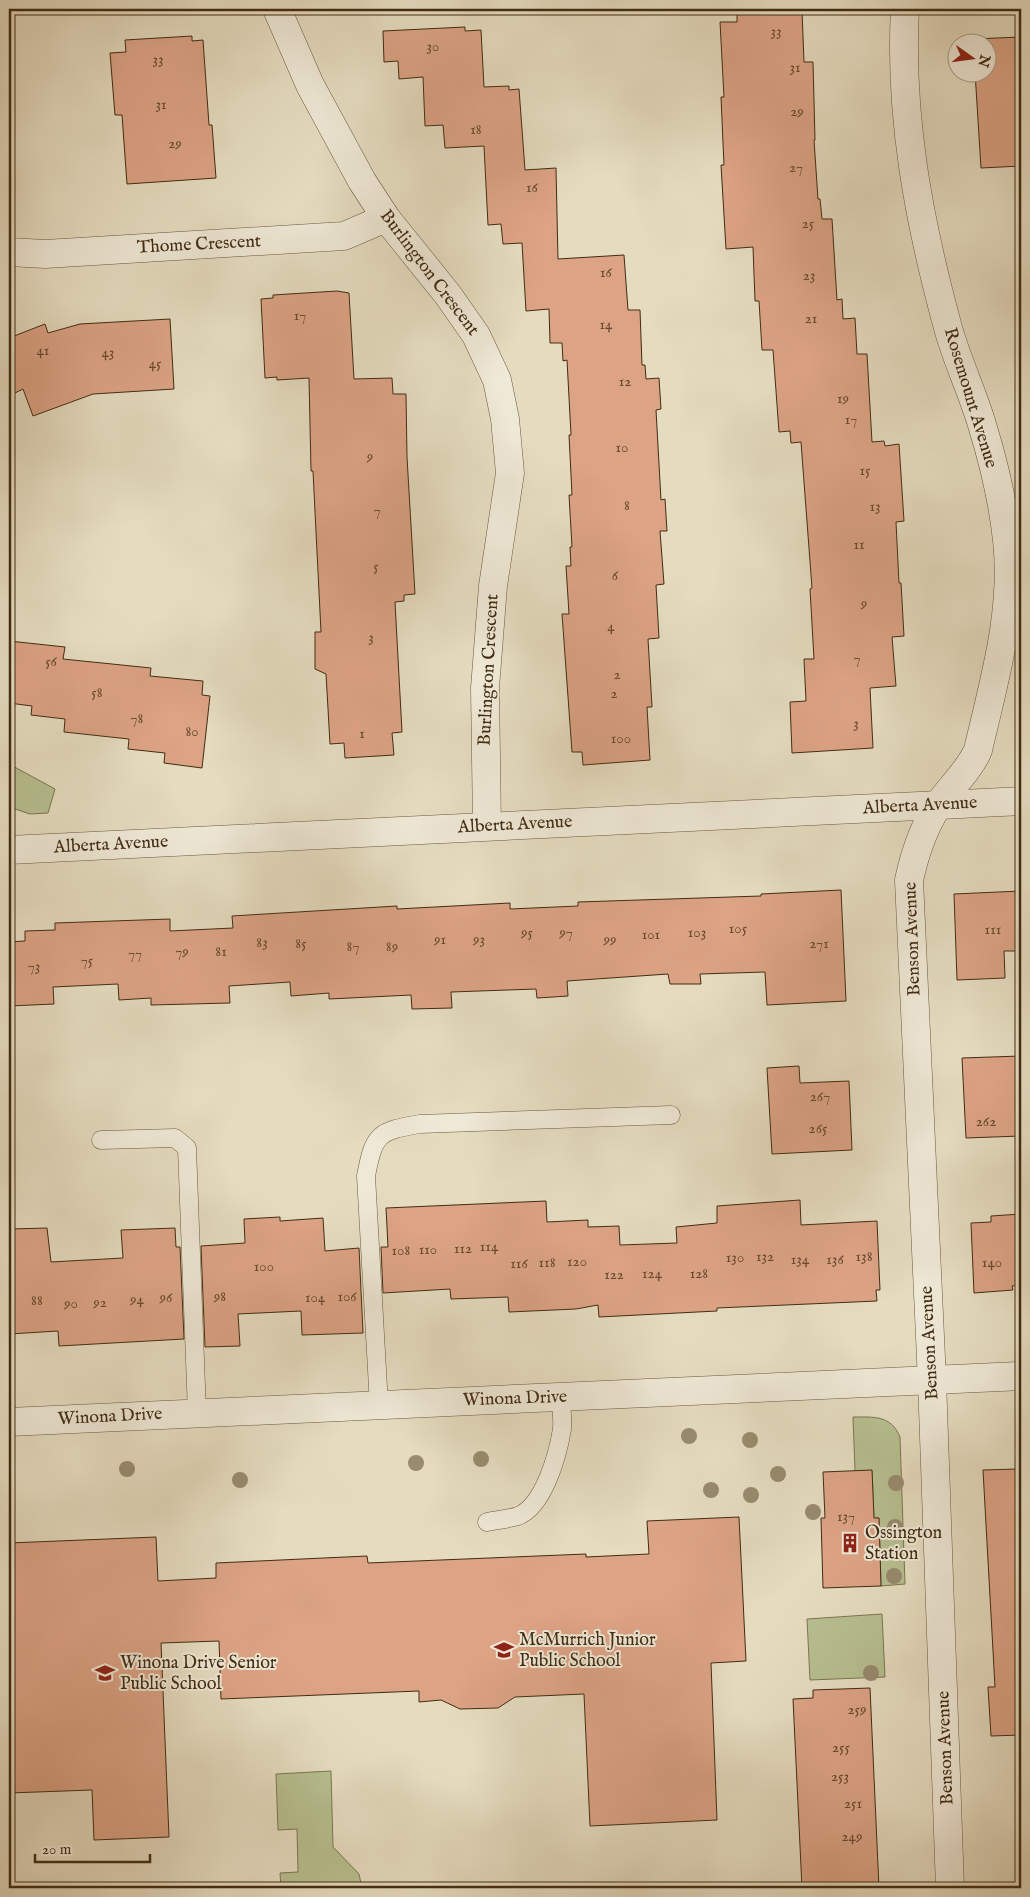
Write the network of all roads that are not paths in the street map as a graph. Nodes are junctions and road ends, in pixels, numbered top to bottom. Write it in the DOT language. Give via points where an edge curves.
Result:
graph roads {
  1 [pos="277,9"];
  2 [pos="905,9"];
  3 [pos="386,218"];
  4 [pos="9,252"];
  5 [pos="1021,800"];
  6 [pos="938,805"];
  7 [pos="487,826"];
  8 [pos="9,850"];
  9 [pos="671,1115"];
  10 [pos="101,1140"];
  11 [pos="1021,1376"];
  12 [pos="932,1380"];
  13 [pos="561,1398"];
  14 [pos="379,1405"];
  15 [pos="197,1413"];
  16 [pos="9,1422"];
  17 [pos="487,1522"];
  18 [pos="950,1888"];
  1 -- 3 [label="street, Burlington Crescent" via="310,85"];
  2 -- 6 [label="street, Rosemount Avenue" via="903,51 907,129 918,205 947,326 983,428 1007,540 1008,596 1003,645 978,750 972,764"];
  3 -- 4 [label="street, Thome Crescent" via="344,236 45,254"];
  3 -- 7 [label="street, Burlington Crescent" via="476,335 497,380 506,419 510,473 493,586 486,688"];
  5 -- 6 [label="street, Alberta Avenue"];
  6 -- 7 [label="street, Alberta Avenue"];
  6 -- 12 [label="street, Benson Avenue" via="916,847 909,880"];
  7 -- 8 [label="street, Alberta Avenue"];
  9 -- 14 [label="lane" via="420,1124 391,1128 372,1145 366,1176"];
  10 -- 15 [label="lane" via="175,1138 187,1148"];
  11 -- 12 [label="street, Winona Drive"];
  12 -- 13 [label="street, Winona Drive"];
  12 -- 18 [label="street, Benson Avenue"];
  13 -- 14 [label="street, Winona Drive"];
  13 -- 17 [label="lane" via="562,1427 558,1453 534,1503 519,1515"];
  14 -- 15 [label="street, Winona Drive"];
  15 -- 16 [label="street, Winona Drive"];
}
